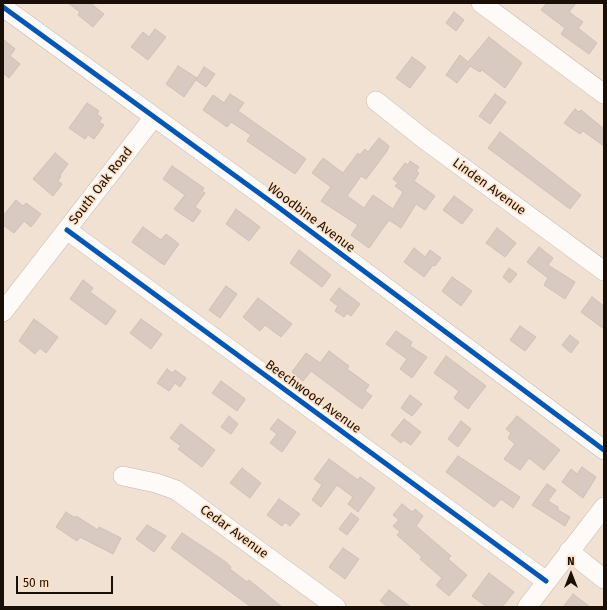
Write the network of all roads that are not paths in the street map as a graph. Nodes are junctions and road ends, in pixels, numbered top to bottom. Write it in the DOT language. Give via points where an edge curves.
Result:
graph roads {
  1 [pos="481,3"];
  2 [pos="3,7"];
  3 [pos="604,94"];
  4 [pos="376,101"];
  5 [pos="154,117"];
  6 [pos="67,230"];
  7 [pos="604,271"];
  8 [pos="3,312"];
  9 [pos="604,450"];
  10 [pos="123,476"];
  11 [pos="604,507"];
  12 [pos="570,551"];
  13 [pos="604,578"];
  14 [pos="546,581"];
  15 [pos="336,607"];
  16 [pos="527,607"];
  1 -- 3 [label="street"];
  2 -- 5 [label="street, Woodbine Avenue"];
  4 -- 7 [label="street, Linden Avenue"];
  5 -- 6 [label="street, South Oak Road"];
  5 -- 9 [label="street, Woodbine Avenue"];
  6 -- 8 [label="street, South Oak Road"];
  6 -- 14 [label="street, Beechwood Avenue"];
  10 -- 15 [label="street, Cedar Avenue" via="176,490"];
  11 -- 12 [label="street"];
  12 -- 13 [label="street"];
  12 -- 14 [label="street"];
  14 -- 16 [label="street"];
}
